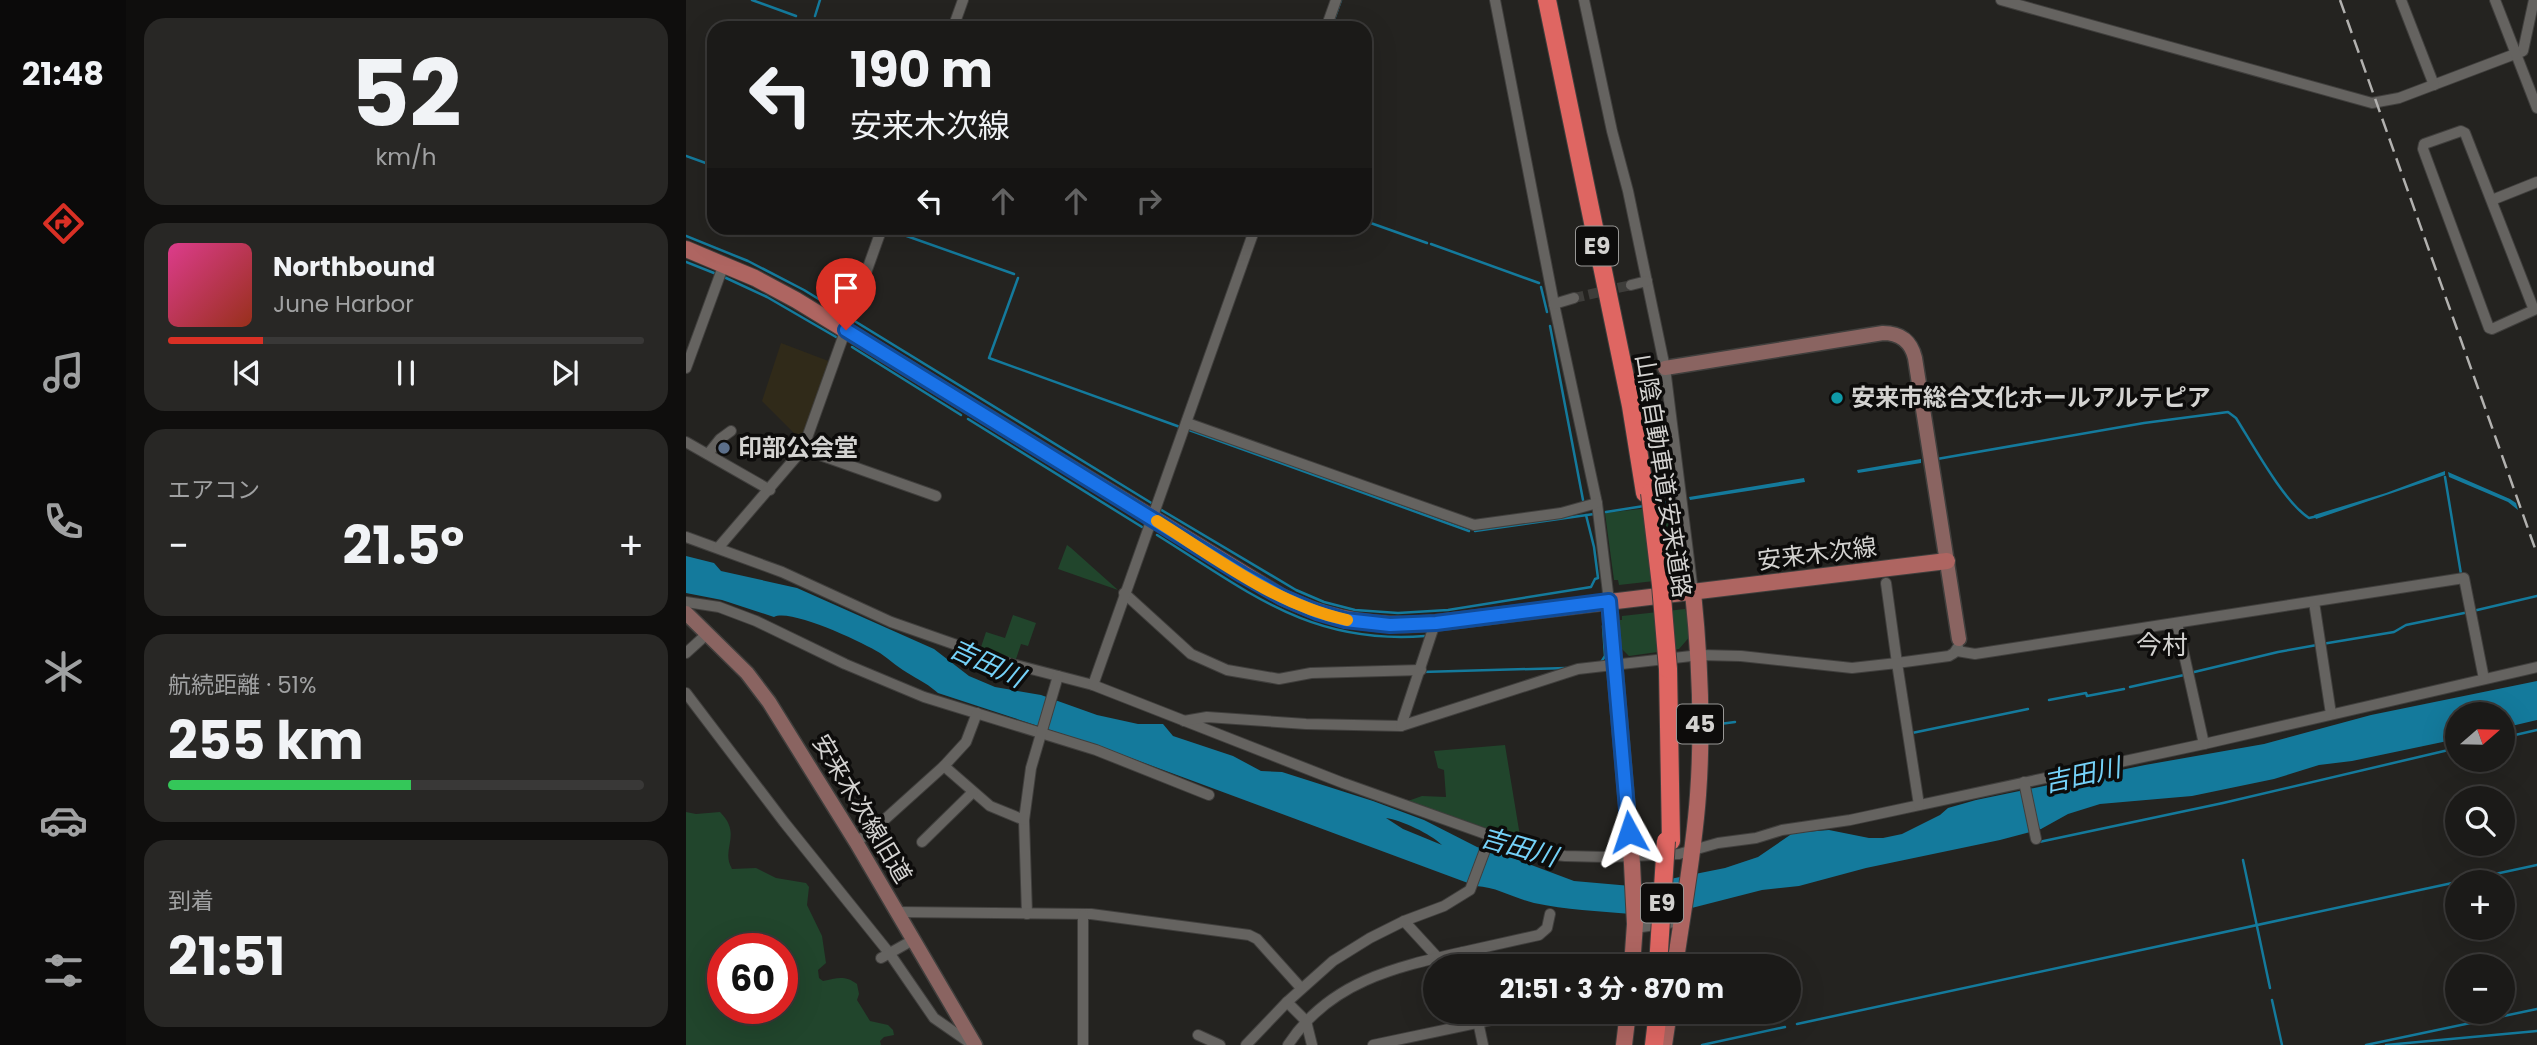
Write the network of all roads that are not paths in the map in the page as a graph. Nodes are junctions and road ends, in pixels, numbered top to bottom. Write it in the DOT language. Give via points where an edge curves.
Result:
graph roads {
  1 [pos="963,0"];
  2 [pos="1336,0"];
  3 [pos="1495,0"];
  4 [pos="1547,0"];
  5 [pos="1552,0"];
  6 [pos="1584,0"];
  7 [pos="2001,0"];
  8 [pos="2401,0"];
  9 [pos="2495,0"];
  10 [pos="2534,0"];
  11 [pos="2534,16"];
  12 [pos="956,21"];
  13 [pos="1328,21"];
  14 [pos="2516,53"];
  15 [pos="2434,85"];
  16 [pos="2537,108"];
  17 [pos="2537,182"];
  18 [pos="2492,200"];
  19 [pos="879,235"];
  20 [pos="1253,235"];
  21 [pos="686,249"];
  22 [pos="724,264"];
  23 [pos="1647,281"];
  24 [pos="1631,285"];
  25 [pos="1574,298"];
  26 [pos="1553,304"];
  27 [pos="846,330"];
  28 [pos="1665,368"];
  29 [pos="686,369"];
  30 [pos="1187,423"];
  31 [pos="731,431"];
  32 [pos="686,443"];
  33 [pos="803,449"];
  34 [pos="708,454"];
  35 [pos="770,490"];
  36 [pos="1648,493"];
  37 [pos="936,496"];
  38 [pos="1597,503"];
  39 [pos="1151,518"];
  40 [pos="686,537"];
  41 [pos="718,548"];
  42 [pos="1947,561"];
  43 [pos="1886,583"];
  44 [pos="1693,592"];
  45 [pos="1124,593"];
  46 [pos="1609,601"];
  47 [pos="686,602"];
  48 [pos="2314,602"];
  49 [pos="686,613"];
  50 [pos="2177,622"];
  51 [pos="1436,623"];
  52 [pos="708,633"];
  53 [pos="1958,645"];
  54 [pos="686,653"];
  55 [pos="1700,655"];
  56 [pos="1897,663"];
  57 [pos="1615,665"];
  58 [pos="2537,667"];
  59 [pos="1421,670"];
  60 [pos="1058,678"];
  61 [pos="2484,679"];
  62 [pos="1093,685"];
  63 [pos="686,693"];
  64 [pos="977,713"];
  65 [pos="2331,714"];
  66 [pos="1184,721"];
  67 [pos="1401,726"];
  68 [pos="1041,732"];
  69 [pos="2204,744"];
  70 [pos="944,766"];
  71 [pos="2024,783"];
  72 [pos="973,792"];
  73 [pos="1209,794"];
  74 [pos="1919,805"];
  75 [pos="1024,820"];
  76 [pos="1490,836"];
  77 [pos="2036,837"];
  78 [pos="856,842"];
  79 [pos="922,842"];
  80 [pos="1691,853"];
  81 [pos="1632,861"];
  82 [pos="897,912"];
  83 [pos="1027,914"];
  84 [pos="1083,914"];
  85 [pos="1550,914"];
  86 [pos="1681,919"];
  87 [pos="1404,921"];
  88 [pos="1635,926"];
  89 [pos="913,940"];
  90 [pos="1463,953"];
  91 [pos="1434,954"];
  92 [pos="1458,954"];
  93 [pos="1633,954"];
  94 [pos="1661,954"];
  95 [pos="1677,954"];
  96 [pos="885,956"];
  97 [pos="1423,962"];
  98 [pos="1301,988"];
  99 [pos="1287,1002"];
  100 [pos="1306,1021"];
  101 [pos="1451,1024"];
  102 [pos="1478,1024"];
  103 [pos="1627,1024"];
  104 [pos="1655,1024"];
  105 [pos="1667,1024"];
  106 [pos="1198,1035"];
  107 [pos="974,1045"];
  108 [pos="1083,1045"];
  109 [pos="1220,1045"];
  110 [pos="1246,1045"];
  111 [pos="1288,1045"];
  112 [pos="1312,1045"];
  113 [pos="1373,1045"];
  114 [pos="1483,1045"];
  115 [pos="1624,1045"];
  116 [pos="1652,1045"];
  117 [pos="1664,1045"];
  1 -- 12 [label="street"];
  2 -- 13 [label="street"];
  3 -- 26 [label="street"];
  4 -- 36 [label="highway, 山陰自動車道;安来道路 / E9"];
  5 -- 36 [label="highway, 山陰自動車道;安来道路 / E9" via="1636,405"];
  6 -- 23 [label="street"];
  7 -- 15 [label="street" via="2372,103"];
  8 -- 15 [label="street"];
  9 -- 14 [label="street"];
  10 -- 11 [label="street"];
  11 -- 14 [label="street" via="2523,51"];
  14 -- 15 [label="street"];
  14 -- 16 [label="street"];
  17 -- 18 [label="street"];
  18 -- 18 [label="street" via="2534,310 2492,329 2424,144 2465,133"];
  19 -- 27 [label="street"];
  20 -- 30 [label="street"];
  21 -- 22 [label="main road, 安来木次線"];
  22 -- 27 [label="main road, 安来木次線"];
  22 -- 29 [label="street"];
  23 -- 24 [label="street"];
  23 -- 28 [label="street"];
  25 -- 26 [label="street"];
  26 -- 38 [label="street"];
  27 -- 33 [label="street"];
  27 -- 39 [label="main road, 安来木次線"];
  28 -- 42 [label="street" via="1883,333 1904,338 1915,358"];
  28 -- 44 [label="street"];
  30 -- 38 [label="street" via="1474,526"];
  30 -- 39 [label="street"];
  31 -- 34 [label="street"];
  32 -- 34 [label="street"];
  33 -- 35 [label="street"];
  33 -- 37 [label="street"];
  34 -- 35 [label="street"];
  35 -- 41 [label="street"];
  36 -- 94 [label="highway, 山陰自動車道;安来道路 / E9, bridge" via="1661,585 1666,669 1668,841"];
  38 -- 46 [label="street"];
  39 -- 45 [label="street"];
  39 -- 51 [label="main road, 安来木次線" via="1282,597 1317,612 1365,623"];
  40 -- 41 [label="street"];
  41 -- 60 [label="street" via="891,622"];
  42 -- 44 [label="main road, 安来木次線"];
  42 -- 53 [label="street"];
  43 -- 56 [label="street"];
  44 -- 46 [label="main road, 安来木次線"];
  44 -- 55 [label="main road, 45"];
  45 -- 59 [label="street" via="1191,654 1227,670 1279,679 1311,673"];
  45 -- 62 [label="street"];
  46 -- 51 [label="main road, 安来木次線"];
  46 -- 57 [label="main road"];
  47 -- 64 [label="street" via="719,607 756,621 924,697"];
  48 -- 50 [label="street"];
  48 -- 61 [label="street" via="2464,578"];
  48 -- 65 [label="street"];
  49 -- 52 [label="street, 安来木次線旧道"];
  50 -- 53 [label="street" via="1975,654"];
  50 -- 69 [label="street"];
  51 -- 59 [label="street"];
  52 -- 54 [label="street"];
  52 -- 78 [label="street, 安来木次線旧道" via="762,691"];
  53 -- 56 [label="street" via="1949,656"];
  55 -- 56 [label="street" via="1852,668"];
  55 -- 57 [label="street"];
  55 -- 80 [label="main road, 45" via="1699,771"];
  56 -- 74 [label="street"];
  57 -- 67 [label="street" via="1569,672"];
  57 -- 81 [label="main road"];
  58 -- 61 [label="street"];
  59 -- 67 [label="street"];
  60 -- 62 [label="street"];
  60 -- 68 [label="street"];
  61 -- 65 [label="street"];
  62 -- 66 [label="street"];
  63 -- 96 [label="street"];
  64 -- 68 [label="street"];
  64 -- 70 [label="street" via="966,741"];
  65 -- 69 [label="street"];
  66 -- 67 [label="street" via="1207,717"];
  66 -- 76 [label="street"];
  68 -- 73 [label="street"];
  68 -- 75 [label="street"];
  69 -- 71 [label="street"];
  70 -- 72 [label="street"];
  70 -- 78 [label="street"];
  71 -- 74 [label="street"];
  71 -- 77 [label="street"];
  72 -- 75 [label="street" via="990,806"];
  72 -- 79 [label="street"];
  74 -- 80 [label="street" via="1782,830"];
  75 -- 83 [label="street"];
  76 -- 81 [label="street" via="1551,855"];
  76 -- 87 [label="street" via="1470,890"];
  78 -- 82 [label="street, 安来木次線旧道"];
  80 -- 81 [label="street"];
  80 -- 86 [label="main road, 45"];
  81 -- 88 [label="main road"];
  82 -- 83 [label="street"];
  82 -- 89 [label="street, 安来木次線旧道"];
  83 -- 84 [label="street"];
  84 -- 98 [label="street" via="1249,934"];
  84 -- 108 [label="street"];
  85 -- 90 [label="street" via="1547,928 1539,935"];
  86 -- 88 [label="street"];
  86 -- 95 [label="main road, 45"];
  87 -- 91 [label="street"];
  87 -- 98 [label="street" via="1333,961"];
  88 -- 93 [label="main road"];
  89 -- 96 [label="street"];
  89 -- 107 [label="street, 安来木次線旧道"];
  90 -- 92 [label="street"];
  96 -- 107 [label="street" via="934,1018"];
  97 -- 100 [label="street" via="1361,981"];
  98 -- 99 [label="street"];
  99 -- 100 [label="street"];
  99 -- 110 [label="street"];
  100 -- 111 [label="street"];
  100 -- 112 [label="street"];
  101 -- 113 [label="street"];
  102 -- 114 [label="street"];
  103 -- 115 [label="main road"];
  104 -- 116 [label="highway"];
  105 -- 117 [label="main road"];
  106 -- 109 [label="street"];
}
